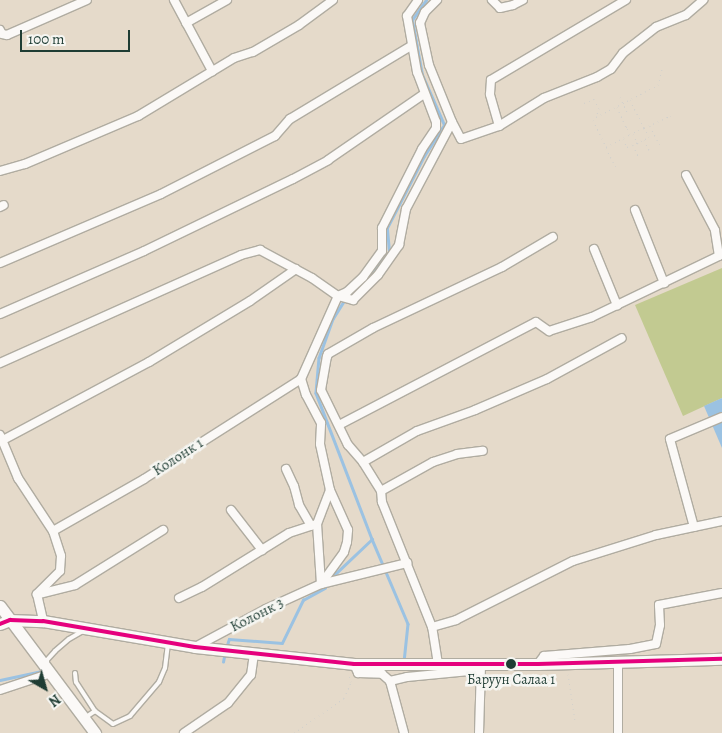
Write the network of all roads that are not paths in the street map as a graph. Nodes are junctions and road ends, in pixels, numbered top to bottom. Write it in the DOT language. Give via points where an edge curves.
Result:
graph roads {
  1 [pos="87,0"];
  2 [pos="174,0"];
  3 [pos="227,0"];
  4 [pos="333,0"];
  5 [pos="418,0"];
  6 [pos="437,0"];
  7 [pos="492,0"];
  8 [pos="522,0"];
  9 [pos="626,0"];
  10 [pos="703,0"];
  11 [pos="186,23"];
  12 [pos="0,30"];
  13 [pos="411,46"];
  14 [pos="212,71"];
  15 [pos="424,94"];
  16 [pos="452,122"];
  17 [pos="499,126"];
  18 [pos="0,171"];
  19 [pos="686,175"];
  20 [pos="636,210"];
  21 [pos="553,237"];
  22 [pos="594,249"];
  23 [pos="0,263"];
  24 [pos="296,269"];
  25 [pos="664,283"];
  26 [pos="343,298"];
  27 [pos="617,305"];
  28 [pos="0,314"];
  29 [pos="622,338"];
  30 [pos="0,363"];
  31 [pos="300,379"];
  32 [pos="722,417"];
  33 [pos="339,425"];
  34 [pos="2,437"];
  35 [pos="483,451"];
  36 [pos="363,462"];
  37 [pos="286,469"];
  38 [pos="330,490"];
  39 [pos="380,491"];
  40 [pos="231,510"];
  41 [pos="722,521"];
  42 [pos="314,525"];
  43 [pos="694,527"];
  44 [pos="163,530"];
  45 [pos="53,531"];
  46 [pos="262,550"];
  47 [pos="407,563"];
  48 [pos="321,584"];
  49 [pos="722,593"];
  50 [pos="37,594"];
  51 [pos="179,598"];
  52 [pos="0,606"];
  53 [pos="43,621"];
  54 [pos="5,622"];
  55 [pos="432,627"];
  56 [pos="88,628"];
  57 [pos="168,642"];
  58 [pos="195,647"];
  59 [pos="254,654"];
  60 [pos="722,659"];
  61 [pos="618,662"];
  62 [pos="350,664"];
  63 [pos="438,664"];
  64 [pos="538,664"];
  65 [pos="480,667"];
  66 [pos="49,670"];
  67 [pos="74,673"];
  68 [pos="390,681"];
  69 [pos="0,690"];
  70 [pos="95,711"];
  71 [pos="84,718"];
  72 [pos="95,733"];
  73 [pos="184,733"];
  74 [pos="404,733"];
  75 [pos="479,733"];
  76 [pos="618,733"];
  1 -- 12 [label="street" via="7,35"];
  2 -- 11 [label="street"];
  3 -- 11 [label="street"];
  4 -- 14 [label="street" via="284,34"];
  5 -- 13 [label="street" via="406,16"];
  6 -- 16 [label="street" via="425,12 420,24 429,65"];
  7 -- 8 [label="street" via="500,8"];
  9 -- 17 [label="street" via="491,80 490,94"];
  10 -- 17 [label="street" via="686,15 656,27 610,69 544,98"];
  11 -- 14 [label="street"];
  13 -- 15 [label="street"];
  13 -- 23 [label="street" via="290,119 275,136 161,194"];
  14 -- 18 [label="street" via="138,116 25,164"];
  15 -- 26 [label="street" via="436,128 382,228 382,251"];
  15 -- 28 [label="street" via="328,160 293,179 144,251"];
  16 -- 17 [label="street" via="461,139"];
  16 -- 26 [label="street" via="406,209 399,245 378,276 353,300"];
  19 -- 25 [label="street" via="715,230 719,256"];
  20 -- 25 [label="street"];
  21 -- 33 [label="street" via="502,267 373,328 328,354 321,390"];
  22 -- 27 [label="street"];
  24 -- 26 [label="street"];
  24 -- 30 [label="street" via="260,250 241,255"];
  24 -- 34 [label="street" via="149,362"];
  25 -- 27 [label="street"];
  26 -- 31 [label="street"];
  27 -- 33 [label="street" via="549,331 536,322"];
  29 -- 36 [label="street" via="547,379 417,431"];
  31 -- 38 [label="street" via="321,423 320,444"];
  31 -- 45 [label="street, Колонк 1" via="144,479"];
  32 -- 43 [label="street" via="670,440"];
  33 -- 36 [label="street" via="348,445"];
  34 -- 45 [label="street" via="18,478"];
  35 -- 39 [label="street" via="457,454 433,462"];
  36 -- 39 [label="street"];
  37 -- 42 [label="street" via="298,505"];
  38 -- 42 [label="street"];
  38 -- 48 [label="street" via="348,530 347,542 344,552"];
  39 -- 47 [label="street"];
  40 -- 46 [label="street"];
  41 -- 43 [label="street"];
  42 -- 46 [label="street" via="289,533"];
  42 -- 48 [label="street"];
  43 -- 55 [label="street" via="656,535 573,561 456,620"];
  44 -- 50 [label="street" via="74,585"];
  45 -- 50 [label="street" via="61,556 60,571"];
  46 -- 51 [label="street"];
  47 -- 48 [label="street, Колонк 3"];
  47 -- 55 [label="street"];
  48 -- 58 [label="street, Колонк 3"];
  49 -- 64 [label="street" via="659,605 660,625 656,644 544,656"];
  50 -- 53 [label="street"];
  52 -- 54 [label="main road"];
  53 -- 54 [label="main road"];
  53 -- 56 [label="main road"];
  54 -- 66 [label="main road"];
  55 -- 63 [label="street"];
  56 -- 57 [label="main road"];
  56 -- 66 [label="lane" via="69,639 46,660"];
  57 -- 58 [label="main road"];
  57 -- 70 [label="lane" via="165,668 159,682 130,716 113,724"];
  58 -- 59 [label="main road"];
  59 -- 62 [label="main road"];
  59 -- 73 [label="street" via="251,675 228,703"];
  60 -- 61 [label="main road"];
  61 -- 64 [label="main road"];
  61 -- 76 [label="street"];
  62 -- 63 [label="main road"];
  62 -- 68 [label="street" via="358,673 382,674"];
  63 -- 65 [label="main road"];
  64 -- 65 [label="main road"];
  65 -- 68 [label="street"];
  65 -- 75 [label="street"];
  66 -- 69 [label="street"];
  66 -- 71 [label="main road"];
  67 -- 70 [label="lane" via="76,682"];
  68 -- 74 [label="street"];
  70 -- 71 [label="lane"];
  71 -- 72 [label="main road"];
}
